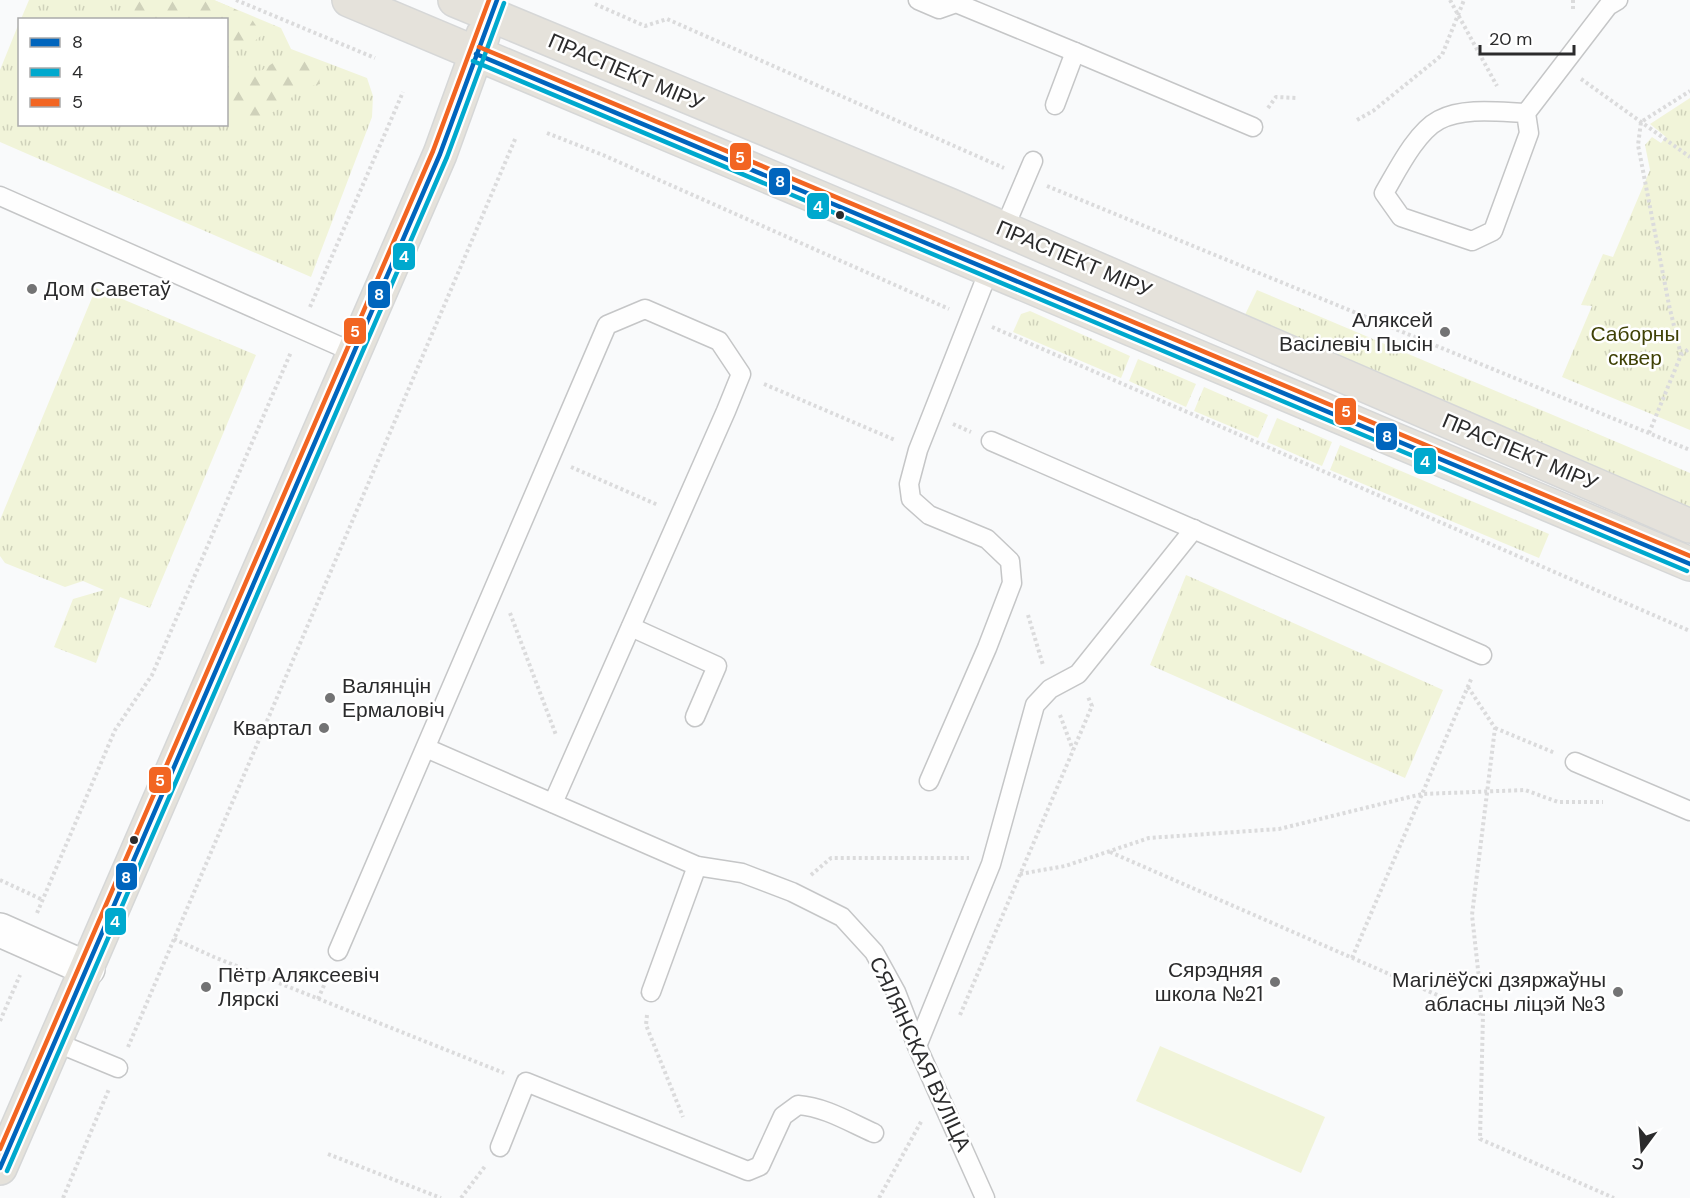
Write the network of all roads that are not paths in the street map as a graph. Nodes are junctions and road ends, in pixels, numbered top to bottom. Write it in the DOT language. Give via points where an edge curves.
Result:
graph roads {
  1 [pos="349,0"];
  2 [pos="455,0"];
  3 [pos="918,0"];
  4 [pos="1618,0"];
  5 [pos="957,2"];
  6 [pos="493,8"];
  7 [pos="1075,52"];
  8 [pos="476,54"];
  9 [pos="1055,105"];
  10 [pos="1519,113"];
  11 [pos="1253,127"];
  12 [pos="1030,169"];
  13 [pos="0,196"];
  14 [pos="1004,229"];
  15 [pos="989,270"];
  16 [pos="355,353"];
  17 [pos="991,441"];
  18 [pos="1690,526"];
  19 [pos="1194,529"];
  20 [pos="1690,564"];
  21 [pos="631,627"];
  22 [pos="1482,656"];
  23 [pos="695,717"];
  24 [pos="426,748"];
  25 [pos="1575,762"];
  26 [pos="929,781"];
  27 [pos="553,803"];
  28 [pos="1690,811"];
  29 [pos="697,866"];
  30 [pos="14,937"];
  31 [pos="338,951"];
  32 [pos="88,969"];
  33 [pos="651,992"];
  34 [pos="56,1042"];
  35 [pos="917,1046"];
  36 [pos="118,1068"];
  37 [pos="874,1133"];
  38 [pos="500,1147"];
  39 [pos="0,1168"];
  40 [pos="986,1198"];
  1 -- 8 [label="main road, ПРАСПЕКТ МІРУ"];
  2 -- 6 [label="main road, ПРАСПЕКТ МІРУ"];
  3 -- 5 [label="lane" via="939,9"];
  4 -- 10 [label="lane" via="1608,6 1562,66"];
  5 -- 7 [label="lane"];
  6 -- 8 [label="main road"];
  6 -- 14 [label="main road, ПРАСПЕКТ МІРУ"];
  7 -- 9 [label="lane"];
  7 -- 11 [label="lane"];
  8 -- 15 [label="main road, ПРАСПЕКТ МІРУ"];
  8 -- 16 [label="main road" via="440,154"];
  10 -- 10 [label="lane" via="1528,133 1492,231 1472,242 1401,217 1384,193 1419,137 1438,120 1464,112"];
  12 -- 14 [label="lane"];
  13 -- 16 [label="lane"];
  14 -- 18 [label="main road, ПРАСПЕКТ МІРУ"];
  15 -- 20 [label="main road, ПРАСПЕКТ МІРУ"];
  15 -- 26 [label="lane" via="918,450 909,484 912,499 929,515 987,539 1010,561 1012,583"];
  16 -- 32 [label="main road"];
  17 -- 19 [label="lane"];
  19 -- 22 [label="lane"];
  19 -- 35 [label="lane" via="1078,674 1050,689 1035,705 991,864"];
  21 -- 23 [label="lane" via="717,666"];
  21 -- 24 [label="lane" via="741,374 719,341 645,309 607,325"];
  21 -- 27 [label="lane"];
  24 -- 27 [label="lane"];
  24 -- 31 [label="lane"];
  25 -- 28 [label="lane"];
  27 -- 29 [label="lane"];
  29 -- 33 [label="lane"];
  29 -- 35 [label="lane, СЯЛЯНСКАЯ ВУЛІЦА" via="742,873 842,917 874,952 896,992"];
  30 -- 32 [label="street"];
  32 -- 34 [label="main road"];
  34 -- 36 [label="lane"];
  34 -- 39 [label="main road"];
  35 -- 40 [label="lane, СЯЛЯНСКАЯ ВУЛІЦА"];
  37 -- 38 [label="lane" via="826,1111 798,1105 783,1116 760,1166 748,1171 526,1082"];
}
